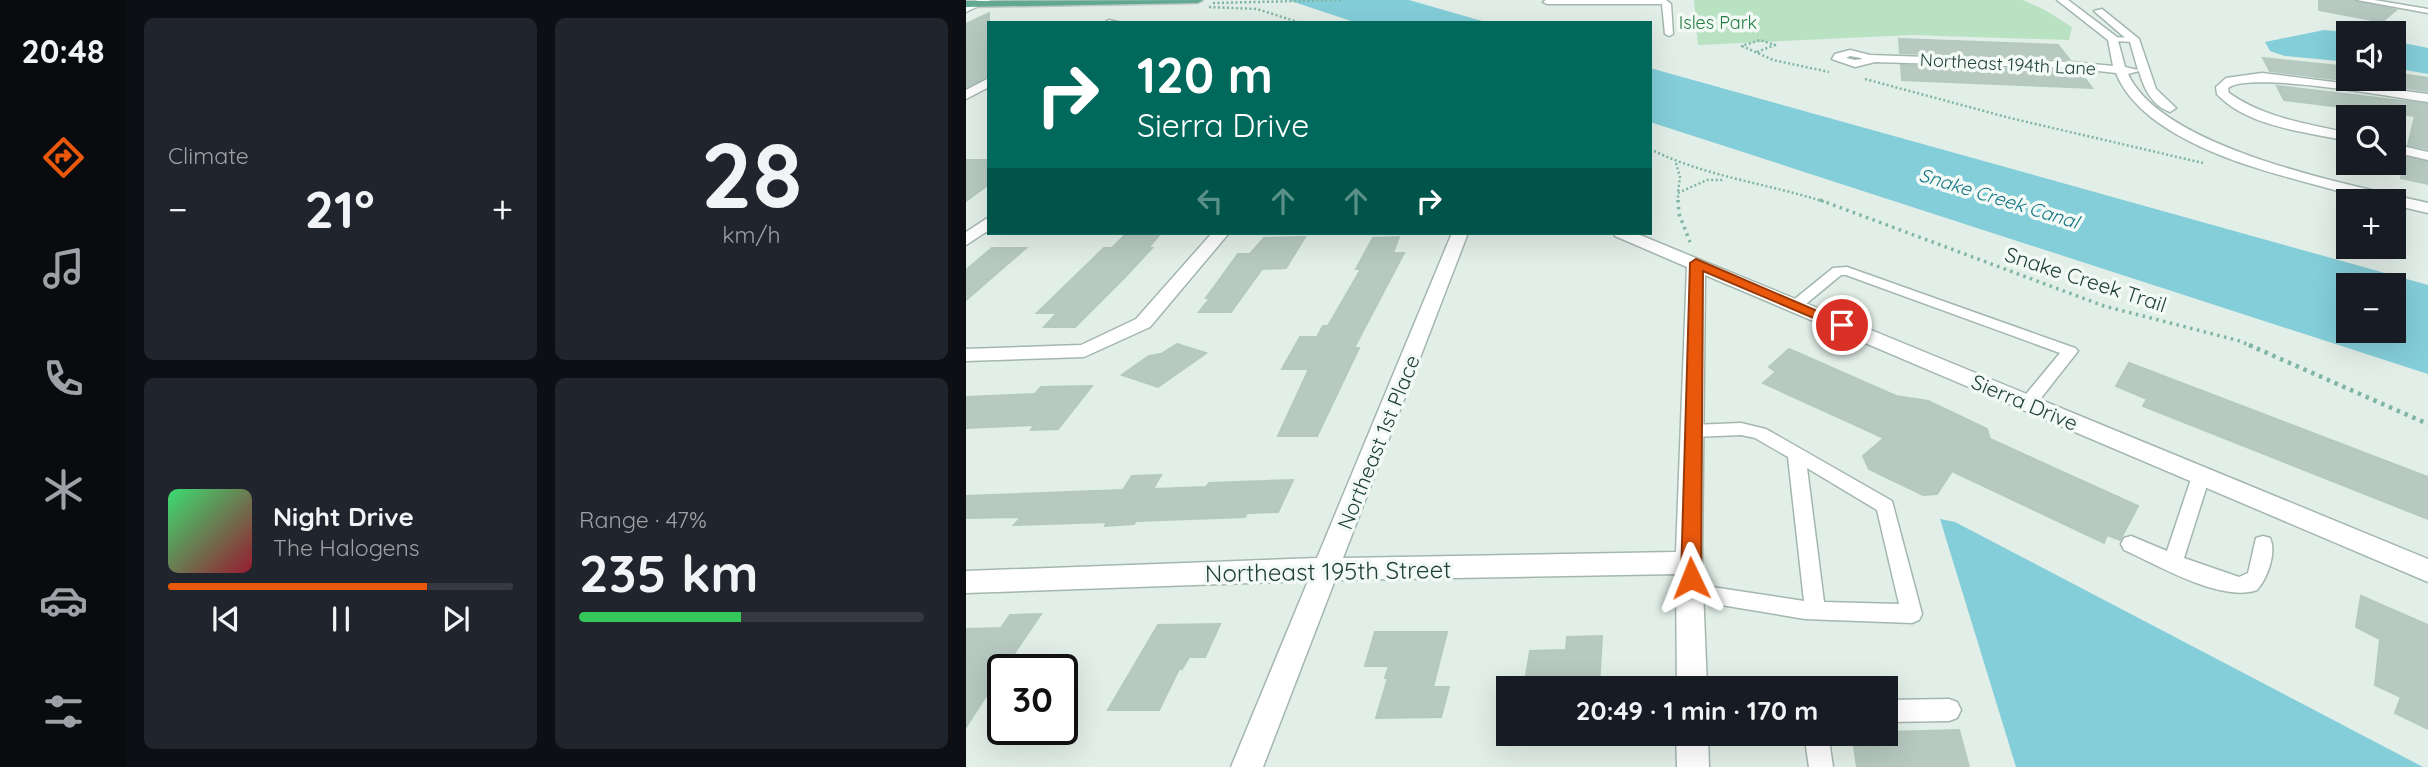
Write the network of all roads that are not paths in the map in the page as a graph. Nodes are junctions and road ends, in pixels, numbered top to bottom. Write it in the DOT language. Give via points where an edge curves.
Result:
graph roads {
  1 [pos="1198,0"];
  2 [pos="2062,0"];
  3 [pos="2361,0"];
  4 [pos="1658,1"];
  5 [pos="1547,2"];
  6 [pos="2428,2"];
  7 [pos="974,4"];
  8 [pos="2093,7"];
  9 [pos="2404,8"];
  10 [pos="2428,11"];
  11 [pos="2087,19"];
  12 [pos="1669,34"];
  13 [pos="2113,39"];
  14 [pos="2135,40"];
  15 [pos="1869,58"];
  16 [pos="2119,70"];
  17 [pos="2146,72"];
  18 [pos="987,83"];
  19 [pos="966,95"];
  20 [pos="2428,98"];
  21 [pos="2336,134"];
  22 [pos="2406,151"];
  23 [pos="2428,156"];
  24 [pos="2428,198"];
  25 [pos="2428,208"];
  26 [pos="987,224"];
  27 [pos="1219,235"];
  28 [pos="1460,235"];
  29 [pos="1626,235"];
  30 [pos="966,240"];
  31 [pos="1696,263"];
  32 [pos="1796,305"];
  33 [pos="966,355"];
  34 [pos="2028,403"];
  35 [pos="1693,431"];
  36 [pos="1796,454"];
  37 [pos="2201,476"];
  38 [pos="2131,544"];
  39 [pos="2263,544"];
  40 [pos="2173,562"];
  41 [pos="1689,563"];
  42 [pos="1328,569"];
  43 [pos="2428,571"];
  44 [pos="966,582"];
  45 [pos="1692,593"];
  46 [pos="1815,610"];
  47 [pos="1692,676"];
  48 [pos="1950,710"];
  49 [pos="1898,711"];
  50 [pos="1692,746"];
  51 [pos="1818,746"];
  52 [pos="1247,767"];
  53 [pos="1693,767"];
  54 [pos="1821,767"];
  1 -- 7 [label="main road"];
  2 -- 11 [label="street"];
  3 -- 9 [label="lane"];
  4 -- 5 [label="lane"];
  4 -- 12 [label="lane" via="1667,4"];
  6 -- 9 [label="lane"];
  8 -- 14 [label="street"];
  9 -- 10 [label="lane"];
  11 -- 13 [label="street"];
  11 -- 16 [label="street" via="2100,49"];
  13 -- 14 [label="lane"];
  13 -- 16 [label="street"];
  14 -- 17 [label="street"];
  15 -- 16 [label="street, Northeast 194th Lane"];
  16 -- 17 [label="street, Northeast 194th Lane"];
  16 -- 25 [label="street" via="2147,106 2192,135 2258,163"];
  17 -- 24 [label="street" via="2150,90 2163,103 2243,147"];
  18 -- 19 [label="street"];
  20 -- 21 [label="street" via="2262,77 2230,81 2222,88 2232,102 2249,110"];
  22 -- 23 [label="street"];
  26 -- 30 [label="street"];
  27 -- 33 [label="street" via="1143,323 1084,351"];
  28 -- 42 [label="street, Northeast 1st Place"];
  29 -- 31 [label="street, Sierra Drive"];
  31 -- 32 [label="street, Sierra Drive"];
  31 -- 35 [label="street"];
  32 -- 34 [label="street, Sierra Drive"];
  32 -- 34 [label="lane" via="1838,271 1847,271 2070,351"];
  34 -- 37 [label="street, Sierra Drive"];
  35 -- 36 [label="lane" via="1760,433"];
  35 -- 41 [label="street"];
  36 -- 46 [label="lane"];
  36 -- 46 [label="lane" via="1885,506 1912,614"];
  37 -- 40 [label="lane"];
  37 -- 43 [label="street, Sierra Drive"];
  38 -- 40 [label="lane"];
  39 -- 40 [label="lane" via="2255,580 2239,586"];
  41 -- 42 [label="street, Northeast 195th Street"];
  41 -- 45 [label="street"];
  42 -- 44 [label="street, Northeast 195th Street"];
  42 -- 52 [label="street, Northeast 1st Place"];
  45 -- 46 [label="lane"];
  45 -- 47 [label="street"];
  48 -- 49 [label="lane"];
  50 -- 53 [label="street"];
  51 -- 54 [label="lane"];
}
